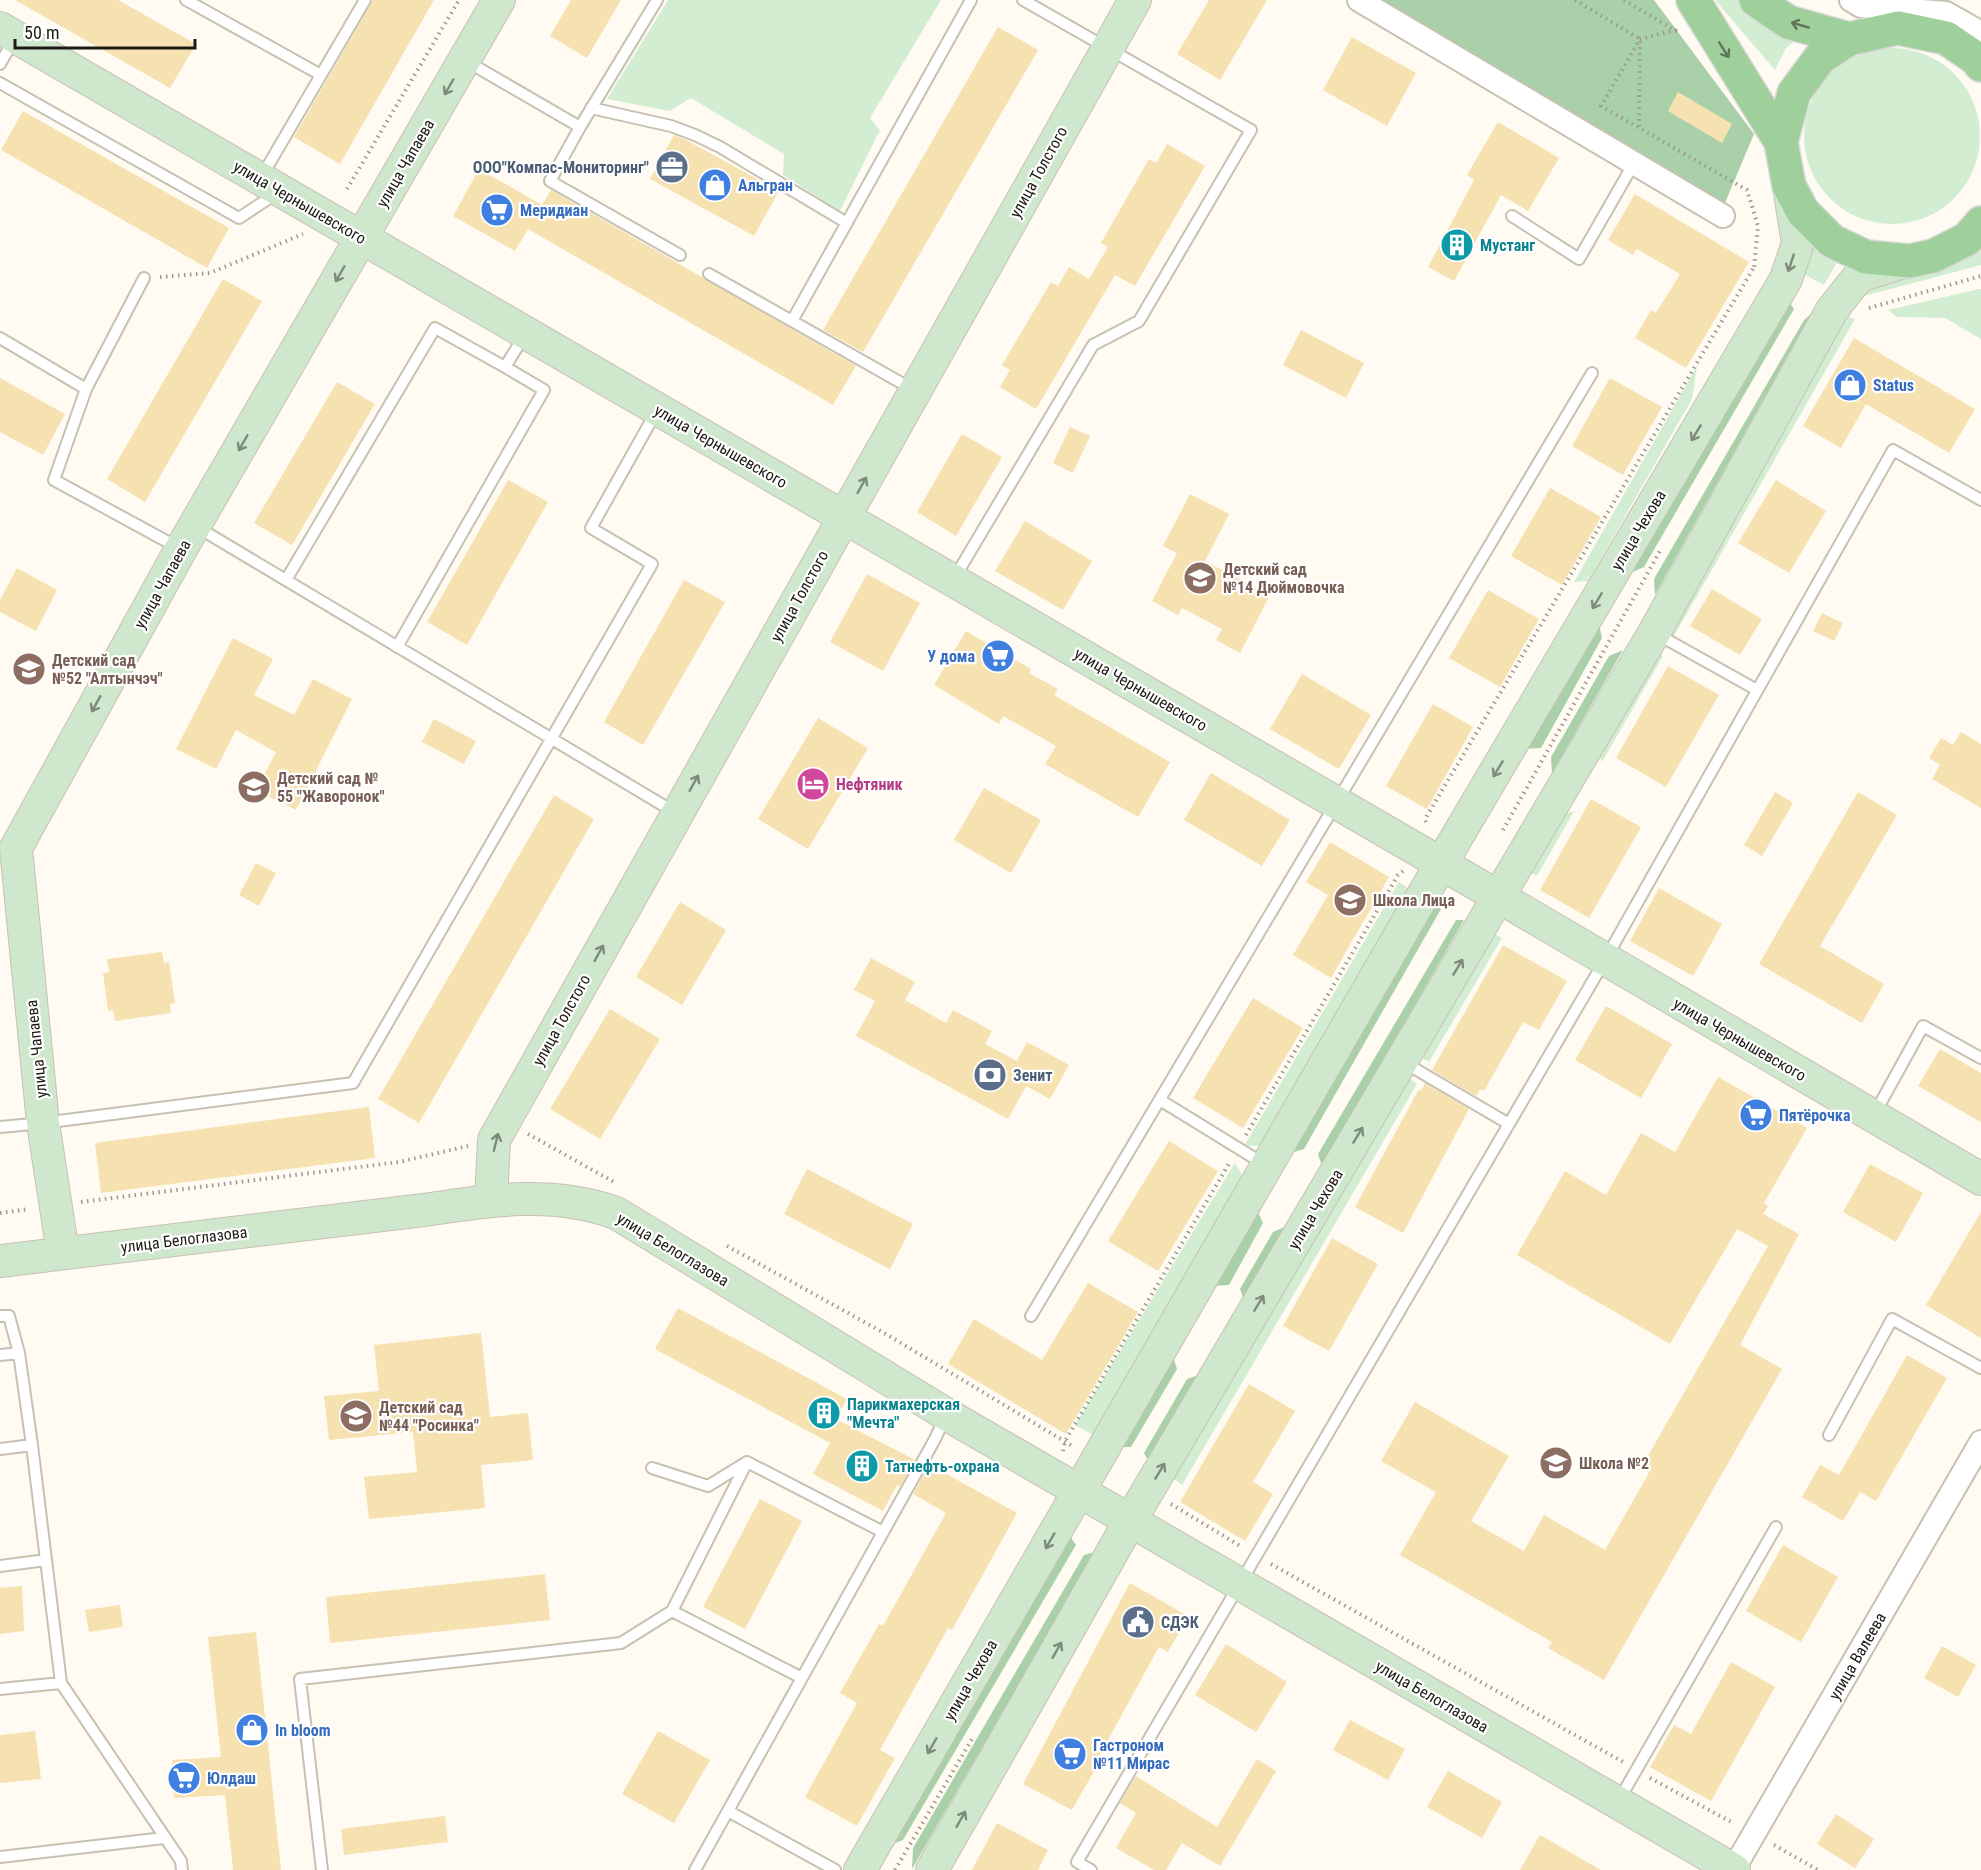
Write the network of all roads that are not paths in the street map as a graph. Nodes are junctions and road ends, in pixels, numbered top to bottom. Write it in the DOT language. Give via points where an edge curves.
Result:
graph roads {
  1 [pos="186,0"];
  2 [pos="365,0"];
  3 [pos="499,0"];
  4 [pos="657,0"];
  5 [pos="971,0"];
  6 [pos="1023,0"];
  7 [pos="1134,0"];
  8 [pos="1359,0"];
  9 [pos="1756,0"];
  10 [pos="1851,0"];
  11 [pos="1689,13"];
  12 [pos="8,32"];
  13 [pos="1981,33"];
  14 [pos="1849,39"];
  15 [pos="1108,48"];
  16 [pos="465,60"];
  17 [pos="0,64"];
  18 [pos="1981,65"];
  19 [pos="321,75"];
  20 [pos="0,83"];
  21 [pos="591,108"];
  22 [pos="580,127"];
  23 [pos="1781,142"];
  24 [pos="1634,163"];
  25 [pos="270,185"];
  26 [pos="1789,186"];
  27 [pos="1512,216"];
  28 [pos="1723,216"];
  29 [pos="847,223"];
  30 [pos="1981,223"];
  31 [pos="361,238"];
  32 [pos="1981,243"];
  33 [pos="680,255"];
  34 [pos="1921,258"];
  35 [pos="709,274"];
  36 [pos="144,278"];
  37 [pos="792,321"];
  38 [pos="526,333"];
  39 [pos="0,338"];
  40 [pos="505,367"];
  41 [pos="1593,373"];
  42 [pos="86,389"];
  43 [pos="915,390"];
  44 [pos="658,409"];
  45 [pos="1981,500"];
  46 [pos="844,517"];
  47 [pos="188,537"];
  48 [pos="286,580"];
  49 [pos="954,580"];
  50 [pos="1654,633"];
  51 [pos="397,647"];
  52 [pos="1757,690"];
  53 [pos="551,739"];
  54 [pos="1336,803"];
  55 [pos="677,814"];
  56 [pos="8,843"];
  57 [pos="1441,864"];
  58 [pos="1499,897"];
  59 [pos="1605,960"];
  60 [pos="1981,1058"];
  61 [pos="1402,1061"];
  62 [pos="1160,1100"];
  63 [pos="1873,1116"];
  64 [pos="44,1123"];
  65 [pos="1509,1124"];
  66 [pos="0,1127"];
  67 [pos="1267,1166"];
  68 [pos="1981,1179"];
  69 [pos="491,1199"];
  70 [pos="63,1253"];
  71 [pos="0,1261"];
  72 [pos="0,1316"];
  73 [pos="1031,1316"];
  74 [pos="18,1353"];
  75 [pos="0,1355"];
  76 [pos="1981,1368"];
  77 [pos="946,1414"];
  78 [pos="1828,1435"];
  79 [pos="1981,1442"];
  80 [pos="32,1445"];
  81 [pos="0,1449"];
  82 [pos="747,1462"];
  83 [pos="652,1468"];
  84 [pos="1080,1490"];
  85 [pos="1130,1521"];
  86 [pos="1776,1527"];
  87 [pos="883,1532"];
  88 [pos="46,1560"];
  89 [pos="0,1566"];
  90 [pos="1238,1584"];
  91 [pos="672,1611"];
  92 [pos="802,1678"];
  93 [pos="61,1683"];
  94 [pos="0,1689"];
  95 [pos="1617,1803"];
  96 [pos="728,1811"];
  97 [pos="164,1838"];
  98 [pos="0,1857"];
  99 [pos="1075,1866"];
  100 [pos="182,1870"];
  101 [pos="322,1870"];
  102 [pos="695,1870"];
  103 [pos="836,1870"];
  104 [pos="860,1870"];
  105 [pos="932,1870"];
  106 [pos="1091,1870"];
  107 [pos="1733,1870"];
  1 -- 19 [label="lane"];
  2 -- 19 [label="lane"];
  3 -- 16 [label="street, улица Чапаева"];
  4 -- 21 [label="lane"];
  5 -- 29 [label="lane"];
  6 -- 15 [label="lane"];
  7 -- 15 [label="street, улица Толстого"];
  8 -- 24 [label="street"];
  14 -- 9 [label="main road, one-way" via="1788,22"];
  10 -- 13 [label="street" via="1861,6 1948,9"];
  11 -- 23 [label="main road, one-way"];
  12 -- 17 [label="lane"];
  12 -- 25 [label="street, улица Чернышевского"];
  14 -- 18 [label="main road" via="1898,28 1946,38"];
  14 -- 23 [label="main road" via="1820,58 1794,93"];
  15 -- 43 [label="street, улица Толстого"];
  15 -- 49 [label="lane" via="1251,130 1139,321 1093,345"];
  16 -- 22 [label="lane"];
  16 -- 31 [label="street, улица Чапаева, one-way"];
  19 -- 25 [label="lane"];
  20 -- 25 [label="lane" via="239,218"];
  21 -- 22 [label="lane"];
  21 -- 29 [label="lane" via="695,135"];
  22 -- 33 [label="lane" via="550,181"];
  23 -- 26 [label="main road"];
  24 -- 27 [label="lane" via="1579,259"];
  24 -- 28 [label="street"];
  25 -- 31 [label="street, улица Чернышевского"];
  26 -- 34 [label="main road" via="1803,212 1832,241 1866,257"];
  26 -- 57 [label="street, улица Чехова, one-way" via="1798,243 1786,279"];
  29 -- 37 [label="lane"];
  30 -- 34 [label="main road" via="1967,239"];
  31 -- 38 [label="street, улица Чернышевского"];
  31 -- 47 [label="street, улица Чапаева, one-way"];
  32 -- 34 [label="main road"];
  34 -- 50 [label="street, улица Чехова" via="1859,276 1832,310"];
  35 -- 37 [label="lane"];
  36 -- 42 [label="lane"];
  37 -- 43 [label="lane"];
  38 -- 40 [label="lane"];
  38 -- 44 [label="street, улица Чернышевского"];
  39 -- 42 [label="lane"];
  40 -- 48 [label="lane" via="435,328"];
  40 -- 51 [label="lane" via="544,390"];
  41 -- 54 [label="lane"];
  42 -- 47 [label="lane" via="54,480"];
  46 -- 43 [label="street, улица Толстого, one-way"];
  44 -- 46 [label="street, улица Чернышевского"];
  44 -- 53 [label="lane" via="591,528 652,564"];
  45 -- 52 [label="lane" via="1893,450"];
  46 -- 49 [label="street, улица Чернышевского"];
  55 -- 46 [label="street, улица Толстого, one-way"];
  47 -- 48 [label="lane"];
  47 -- 56 [label="street, улица Чапаева, one-way"];
  48 -- 51 [label="lane"];
  49 -- 54 [label="street, улица Чернышевского"];
  50 -- 52 [label="lane"];
  50 -- 58 [label="street, улица Чехова"];
  51 -- 53 [label="lane"];
  52 -- 59 [label="lane"];
  53 -- 55 [label="lane"];
  53 -- 64 [label="lane" via="353,1083"];
  54 -- 57 [label="street, улица Чернышевского"];
  54 -- 62 [label="lane"];
  69 -- 55 [label="street, улица Толстого, one-way" via="494,1140"];
  56 -- 64 [label="street, улица Чапаева"];
  57 -- 58 [label="street"];
  57 -- 67 [label="street, улица Чехова"];
  58 -- 59 [label="street, улица Чернышевского"];
  61 -- 58 [label="street, улица Чехова, one-way"];
  59 -- 63 [label="street, улица Чернышевского"];
  59 -- 65 [label="lane"];
  60 -- 63 [label="lane" via="1923,1026"];
  61 -- 65 [label="lane"];
  85 -- 61 [label="street, улица Чехова, one-way"];
  62 -- 67 [label="lane"];
  62 -- 73 [label="lane"];
  63 -- 68 [label="street, улица Чернышевского"];
  64 -- 66 [label="lane"];
  64 -- 70 [label="street, улица Чапаева"];
  65 -- 90 [label="lane"];
  67 -- 84 [label="street, улица Чехова"];
  69 -- 70 [label="street, улица Белоглазова"];
  69 -- 77 [label="street, улица Белоглазова" via="566,1201 616,1214"];
  70 -- 71 [label="street, улица Белоглазова"];
  72 -- 74 [label="lane" via="9,1316"];
  74 -- 75 [label="lane"];
  74 -- 80 [label="lane"];
  76 -- 78 [label="lane" via="1892,1319"];
  77 -- 84 [label="street, улица Белоглазова"];
  77 -- 87 [label="lane"];
  79 -- 107 [label="street, улица Валеева"];
  80 -- 81 [label="lane"];
  80 -- 88 [label="lane"];
  82 -- 83 [label="lane" via="708,1486"];
  82 -- 87 [label="lane"];
  82 -- 91 [label="lane"];
  84 -- 85 [label="street"];
  84 -- 104 [label="street, улица Чехова, one-way"];
  85 -- 90 [label="street, улица Белоглазова"];
  105 -- 85 [label="street, улица Чехова, one-way"];
  86 -- 95 [label="lane"];
  87 -- 92 [label="lane"];
  88 -- 89 [label="lane"];
  88 -- 93 [label="lane"];
  90 -- 95 [label="street, улица Белоглазова"];
  90 -- 99 [label="lane"];
  91 -- 92 [label="lane"];
  91 -- 101 [label="lane" via="621,1643 300,1679"];
  92 -- 96 [label="lane"];
  93 -- 94 [label="lane"];
  93 -- 97 [label="lane"];
  95 -- 107 [label="street, улица Белоглазова"];
  96 -- 102 [label="lane"];
  96 -- 103 [label="lane"];
  97 -- 98 [label="lane"];
  97 -- 100 [label="lane" via="181,1861"];
  99 -- 106 [label="lane"];
}
